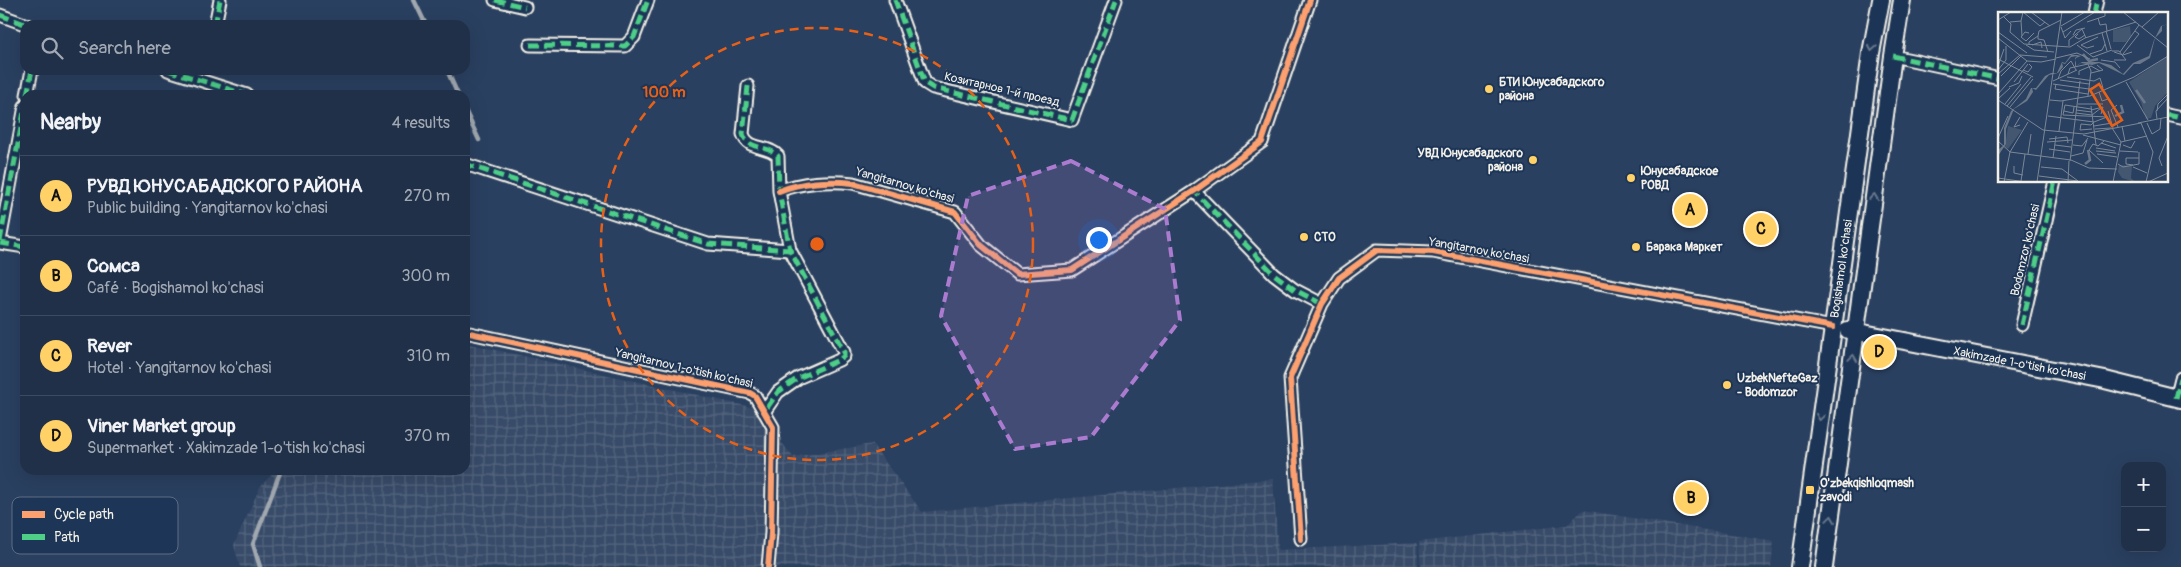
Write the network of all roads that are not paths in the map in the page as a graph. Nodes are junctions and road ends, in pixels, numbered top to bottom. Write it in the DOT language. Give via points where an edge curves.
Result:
graph roads {
  1 [pos="220,0"];
  2 [pos="495,0"];
  3 [pos="648,0"];
  4 [pos="895,0"];
  5 [pos="1310,0"];
  6 [pos="1881,0"];
  7 [pos="1902,0"];
  8 [pos="1111,2"];
  9 [pos="525,7"];
  10 [pos="0,15"];
  11 [pos="216,20"];
  12 [pos="20,22"];
  13 [pos="530,45"];
  14 [pos="1893,56"];
  15 [pos="31,75"];
  16 [pos="185,75"];
  17 [pos="1998,79"];
  18 [pos="748,86"];
  19 [pos="28,90"];
  20 [pos="232,90"];
  21 [pos="2168,115"];
  22 [pos="2181,118"];
  23 [pos="20,133"];
  24 [pos="470,166"];
  25 [pos="2055,182"];
  26 [pos="779,191"];
  27 [pos="1194,191"];
  28 [pos="0,242"];
  29 [pos="20,246"];
  30 [pos="790,250"];
  31 [pos="1322,304"];
  32 [pos="2022,325"];
  33 [pos="1833,327"];
  34 [pos="1857,331"];
  35 [pos="470,333"];
  36 [pos="2181,378"];
  37 [pos="2179,398"];
  38 [pos="764,412"];
  39 [pos="1301,540"];
  40 [pos="768,567"];
  41 [pos="1800,567"];
  42 [pos="1824,567"];
  1 -- 11 [label="street"];
  2 -- 9 [label="street"];
  3 -- 13 [label="street" via="634,37 624,46"];
  4 -- 8 [label="street, Козитарнов 1-й проезд" via="926,82 932,88 1072,120"];
  5 -- 27 [label="street, Yangitarnov ko'chasi" via="1262,142"];
  6 -- 33 [label="main road, Bogishamol ko'chasi, one-way"];
  7 -- 14 [label="main road, Bogishamol ko'chasi"];
  10 -- 12 [label="street"];
  14 -- 17 [label="street"];
  34 -- 14 [label="main road, Bogishamol ko'chasi, one-way"];
  15 -- 19 [label="street"];
  16 -- 20 [label="street"];
  18 -- 26 [label="street" via="744,139 747,143 772,150 778,156"];
  21 -- 22 [label="street"];
  23 -- 28 [label="street"];
  24 -- 30 [label="street" via="708,244"];
  25 -- 32 [label="street, Bodomzor ko'chasi"];
  26 -- 27 [label="street, Yangitarnov ko'chasi" via="791,186 848,182 944,208 955,212 981,245 1017,274 1072,270"];
  26 -- 30 [label="street"];
  27 -- 31 [label="street" via="1274,274"];
  28 -- 29 [label="street"];
  30 -- 38 [label="street" via="844,356 798,378 778,392"];
  31 -- 33 [label="street, Yangitarnov ko'chasi" via="1339,278 1377,250 1433,252"];
  31 -- 39 [label="street, Yangitarnov ko'chasi" via="1290,378"];
  33 -- 34 [label="main road, Xakimzade 1-o'tish ko'chasi"];
  33 -- 41 [label="main road, Bogishamol ko'chasi, one-way"];
  34 -- 37 [label="main road, Xakimzade 1-o'tish ko'chasi" via="2105,380"];
  42 -- 34 [label="main road, Bogishamol ko'chasi, one-way"];
  35 -- 38 [label="street, Yangitarnov 1-o'tish ko'chasi" via="750,393"];
  36 -- 37 [label="street"];
  38 -- 40 [label="street, Yangitarnov 1-o'tish ko'chasi" via="772,427"];
}
